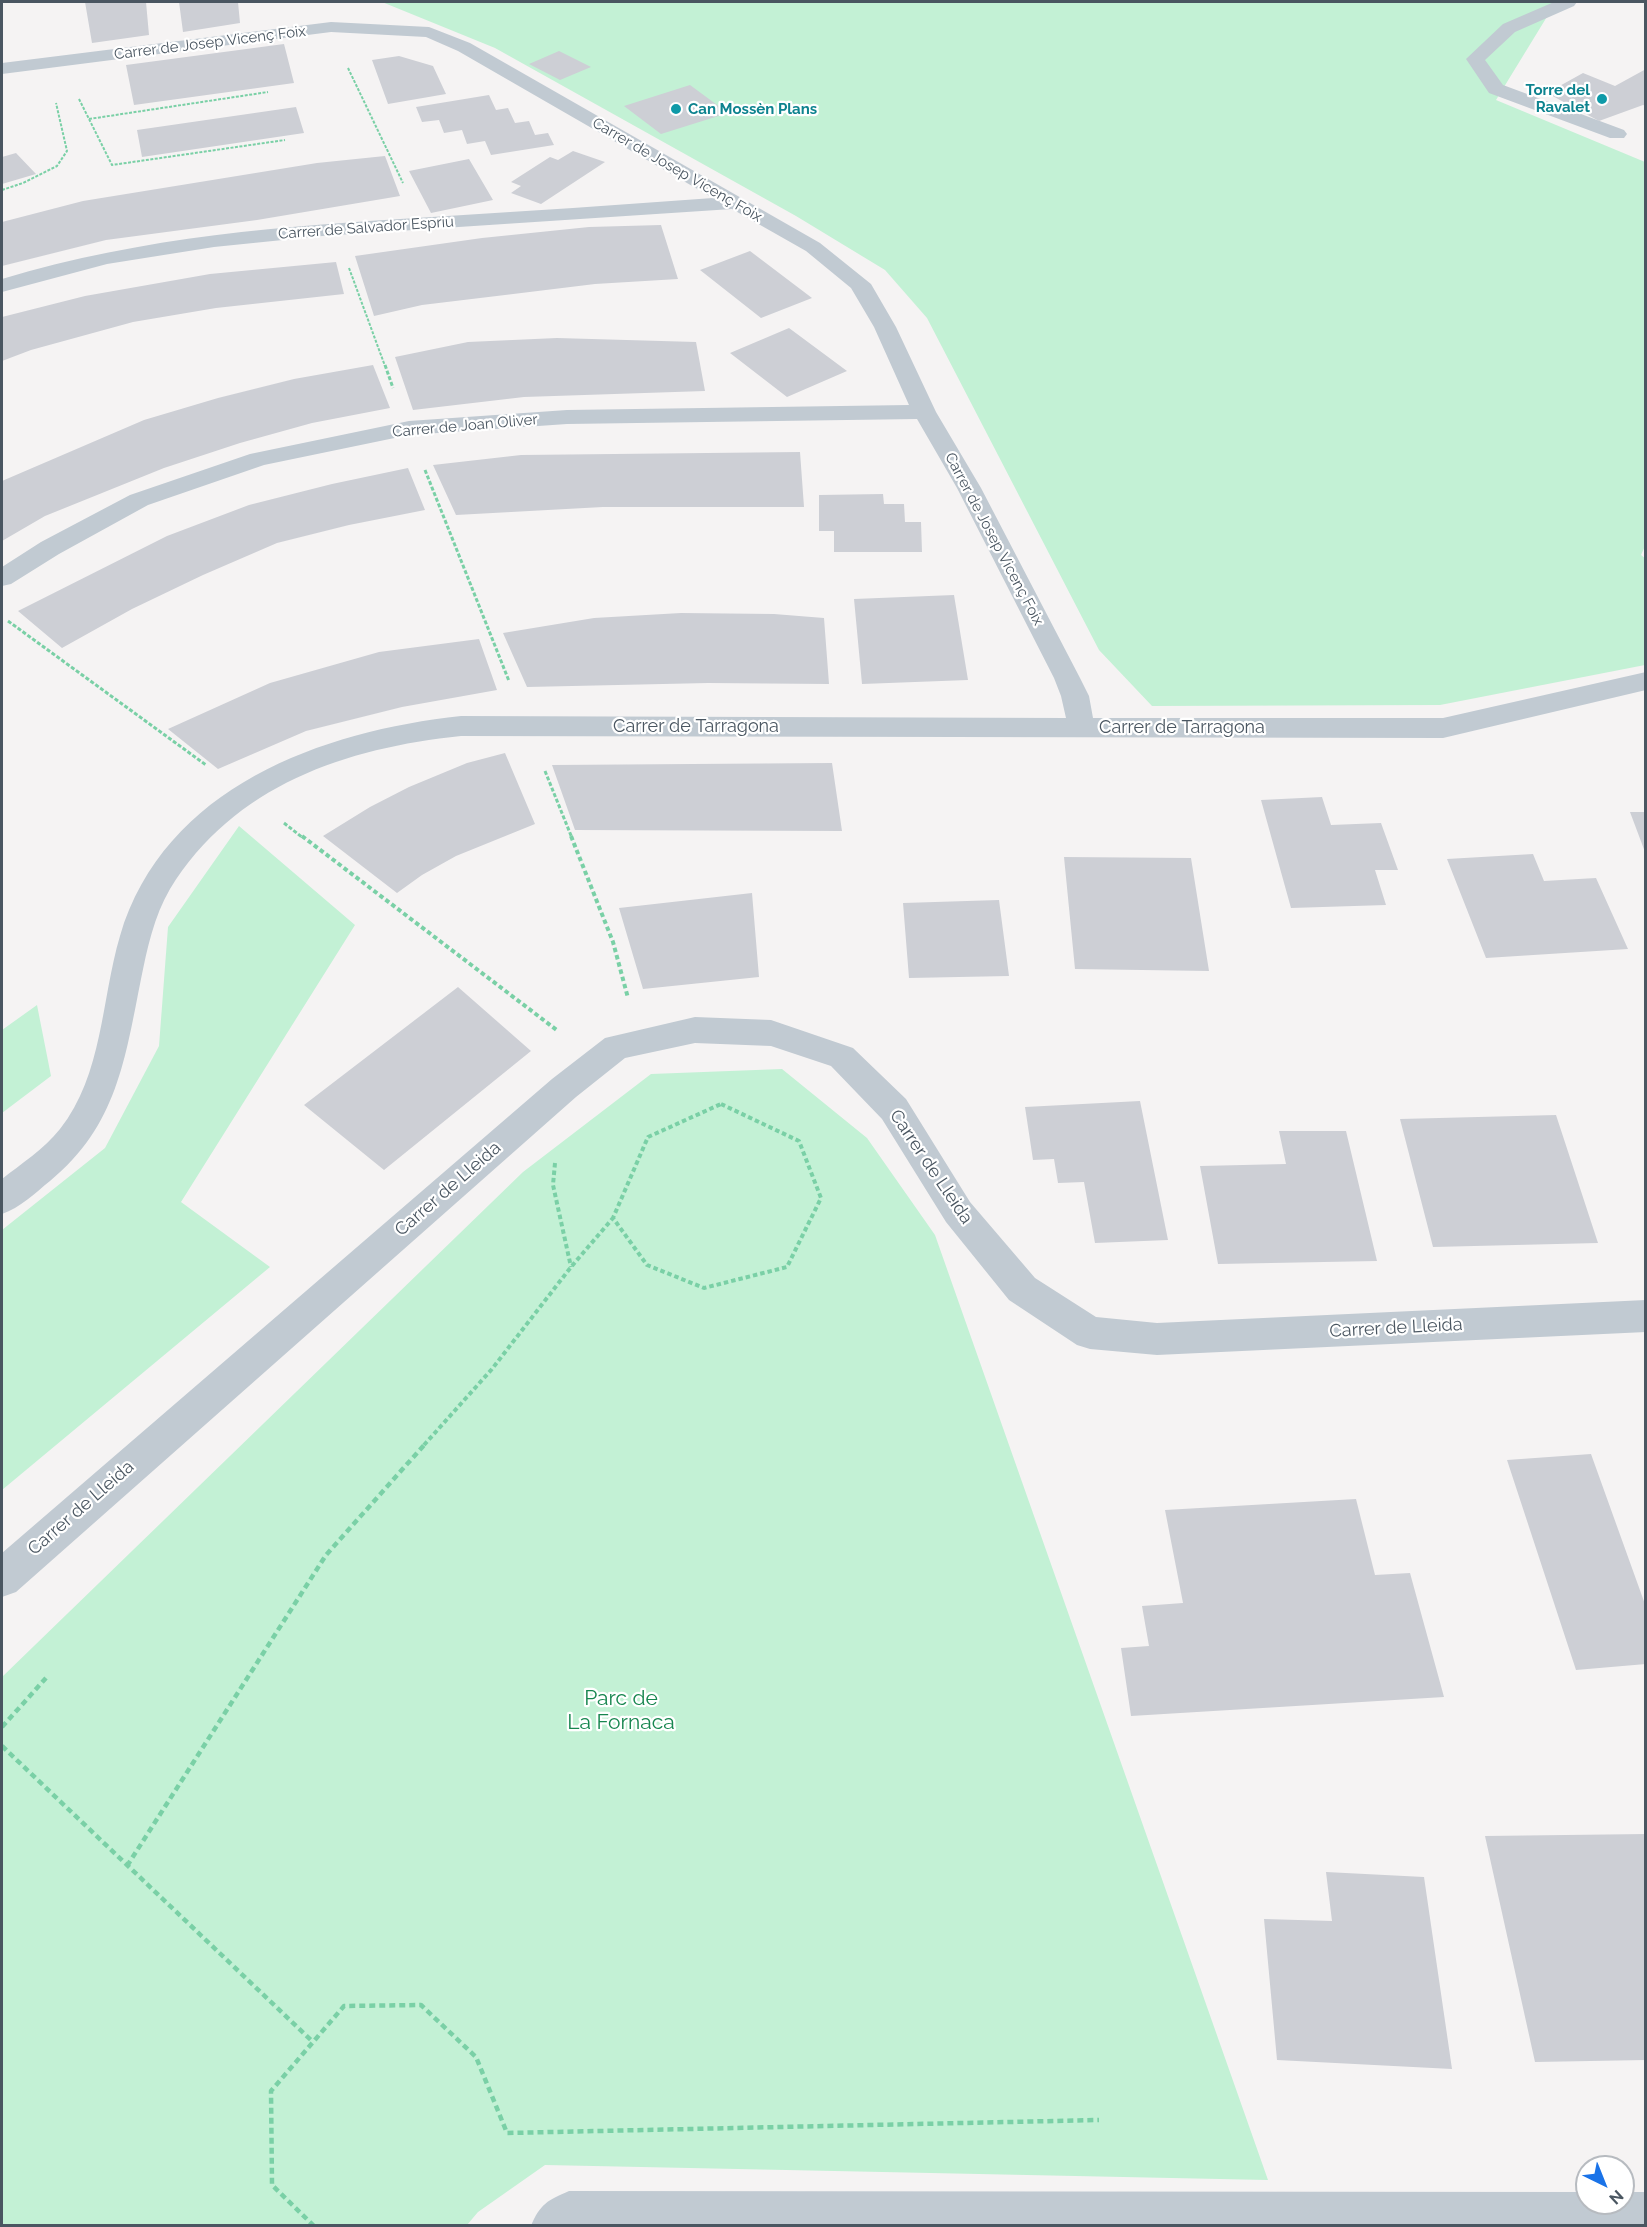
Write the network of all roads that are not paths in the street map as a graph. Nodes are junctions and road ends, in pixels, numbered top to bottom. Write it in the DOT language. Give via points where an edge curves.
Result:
graph roads {
  1 [pos="1568,2"];
  2 [pos="2,69"];
  3 [pos="1617,135"];
  4 [pos="734,203"];
  5 [pos="2,286"];
  6 [pos="924,412"];
  7 [pos="2,578"];
  8 [pos="1646,681"];
  9 [pos="1082,729"];
  10 [pos="2,1198"];
  11 [pos="1646,1316"];
  12 [pos="2,1578"];
  13 [pos="1646,2216"];
  14 [pos="555,2226"];
  1 -- 3 [label="street" via="1509,28 1475,59 1496,89"];
  2 -- 4 [label="street, Carrer de Josep Vicenç Foix" via="331,27 429,32 464,47"];
  4 -- 5 [label="street, Carrer de Salvador Espriu" via="333,228 163,247"];
  4 -- 6 [label="street, Carrer de Josep Vicenç Foix" via="813,247 860,284 885,327"];
  6 -- 7 [label="street, Carrer de Joan Oliver" via="567,417 409,428 258,459 139,501"];
  6 -- 9 [label="street, Carrer de Josep Vicenç Foix" via="969,488 1067,678"];
  8 -- 9 [label="street, Carrer de Tarragona" via="1443,728"];
  9 -- 10 [label="street, Carrer de Tarragona" via="434,727 378,736 315,756 245,794 217,816 163,876 136,934 111,1054 88,1115 51,1160"];
  11 -- 12 [label="street, Carrer de Lleida" via="1157,1339 1090,1333 1022,1289 958,1212 894,1109 842,1057 771,1033 695,1030 616,1047 564,1088"];
  13 -- 14 [label="street" via="569,2215"];
}
